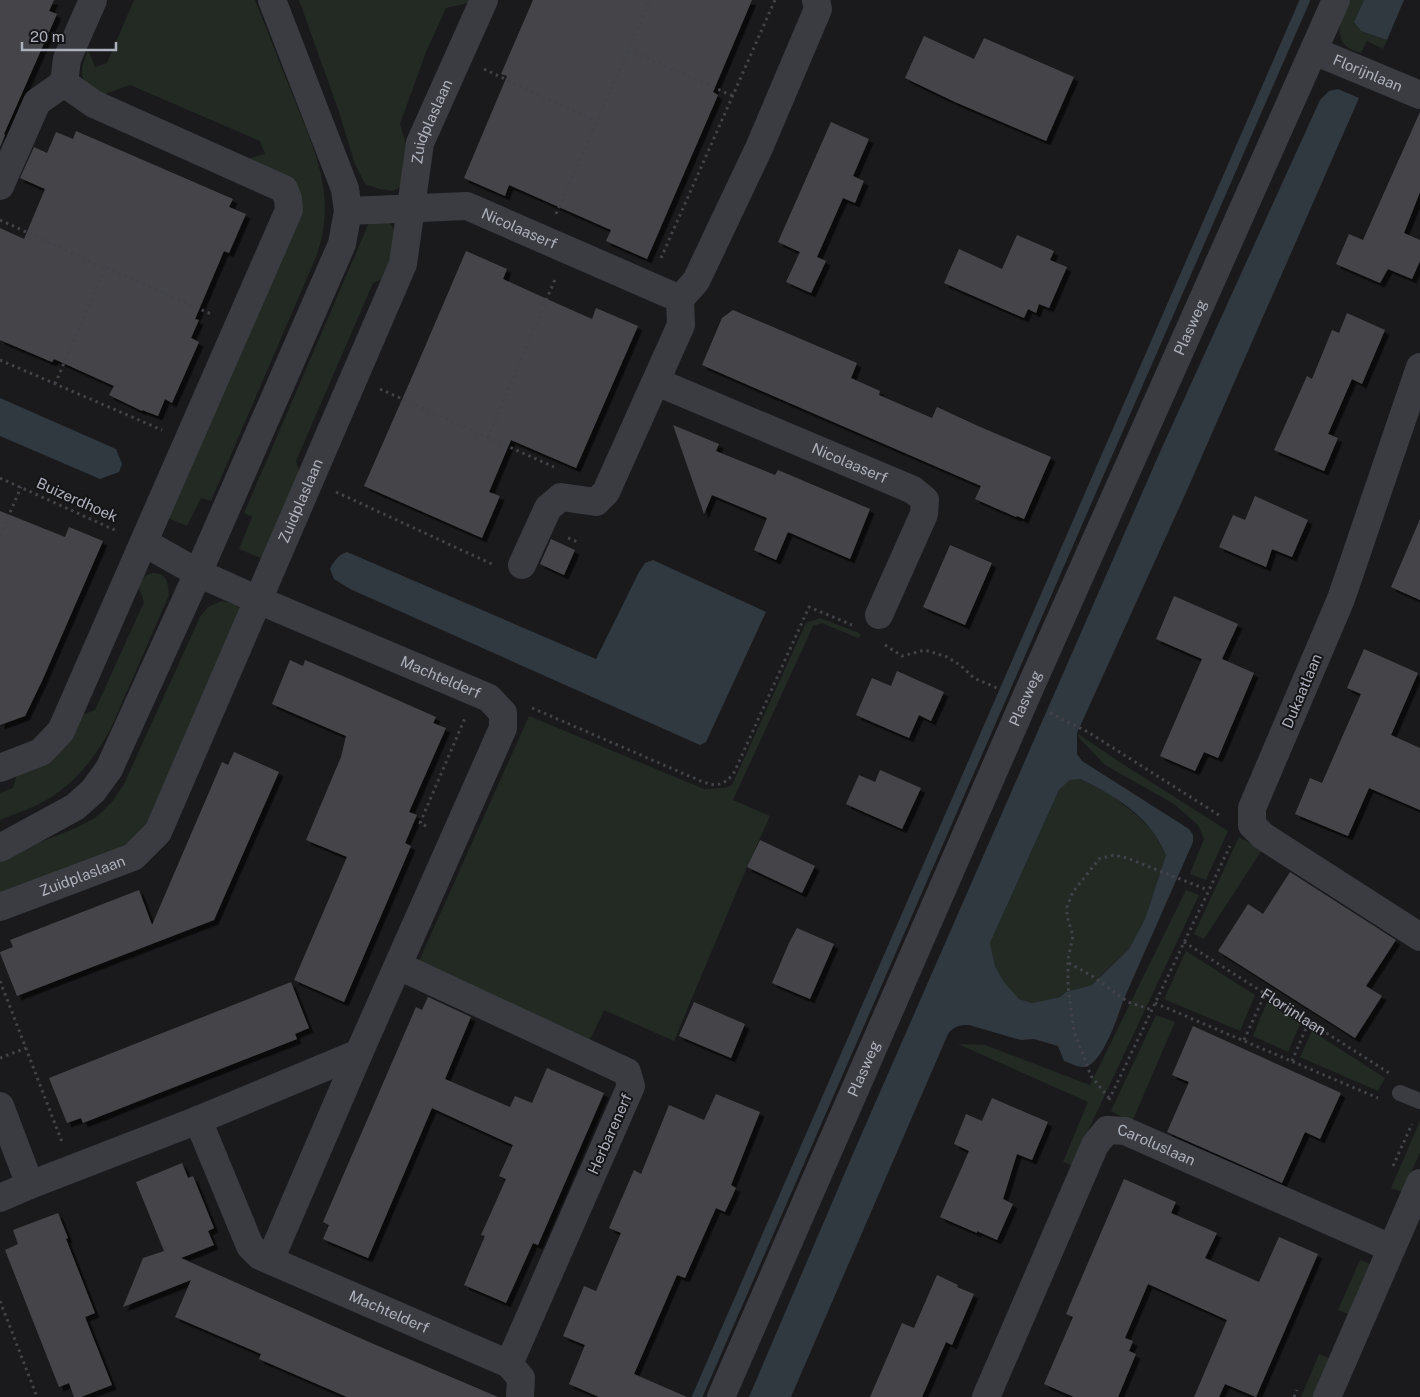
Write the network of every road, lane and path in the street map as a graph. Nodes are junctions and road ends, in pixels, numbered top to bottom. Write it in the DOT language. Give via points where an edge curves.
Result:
graph roads {
  1 [pos="93,0"];
  2 [pos="272,0"];
  3 [pos="484,0"];
  4 [pos="650,0"];
  5 [pos="775,0"];
  6 [pos="816,0"];
  7 [pos="1336,0"];
  8 [pos="629,50"];
  9 [pos="1314,50"];
  10 [pos="458,57"];
  11 [pos="64,83"];
  12 [pos="1420,95"];
  13 [pos="732,96"];
  14 [pos="597,122"];
  15 [pos="0,186"];
  16 [pos="411,208"];
  17 [pos="348,211"];
  18 [pos="0,220"];
  19 [pos="556,245"];
  20 [pos="105,268"];
  21 [pos="649,286"];
  22 [pos="680,299"];
  23 [pos="238,326"];
  24 [pos="0,360"];
  25 [pos="1420,367"];
  26 [pos="354,378"];
  27 [pos="657,382"];
  28 [pos="55,384"];
  29 [pos="488,438"];
  30 [pos="188,441"];
  31 [pos="0,478"];
  32 [pos="310,480"];
  33 [pos="21,487"];
  34 [pos="562,497"];
  35 [pos="0,536"];
  36 [pos="145,543"];
  37 [pos="522,565"];
  38 [pos="198,573"];
  39 [pos="258,600"];
  40 [pos="879,615"];
  41 [pos="852,626"];
  42 [pos="883,643"];
  43 [pos="998,688"];
  44 [pos="476,692"];
  45 [pos="1046,712"];
  46 [pos="503,713"];
  47 [pos="0,768"];
  48 [pos="56,816"];
  49 [pos="1222,817"];
  50 [pos="0,830"];
  51 [pos="454,838"];
  52 [pos="1232,843"];
  53 [pos="0,848"];
  54 [pos="1208,890"];
  55 [pos="0,907"];
  56 [pos="1420,937"];
  57 [pos="1184,942"];
  58 [pos="1068,962"];
  59 [pos="399,966"];
  60 [pos="0,981"];
  61 [pos="1265,994"];
  62 [pos="1155,1003"];
  63 [pos="1152,1010"];
  64 [pos="1309,1022"];
  65 [pos="1244,1040"];
  66 [pos="26,1048"];
  67 [pos="359,1053"];
  68 [pos="0,1058"];
  69 [pos="1292,1061"];
  70 [pos="1394,1091"];
  71 [pos="1109,1098"];
  72 [pos="1420,1101"];
  73 [pos="0,1106"];
  74 [pos="198,1120"];
  75 [pos="1107,1130"];
  76 [pos="72,1169"];
  77 [pos="1420,1183"];
  78 [pos="30,1185"];
  79 [pos="0,1198"];
  80 [pos="1391,1248"];
  81 [pos="270,1260"];
  82 [pos="0,1301"];
  83 [pos="509,1364"];
  84 [pos="37,1397"];
  85 [pos="520,1397"];
  86 [pos="721,1397"];
  87 [pos="986,1397"];
  88 [pos="1327,1397"];
  1 -- 11 [label="street" via="68,59"];
  2 -- 17 [label="street" via="345,189"];
  3 -- 10 [label="street, Zuidplaslaan"];
  4 -- 8 [label="path"];
  5 -- 13 [label="path"];
  6 -- 22 [label="street" via="818,9 759,148 696,281"];
  7 -- 9 [label="street, Plasweg"];
  8 -- 13 [label="path"];
  8 -- 14 [label="path"];
  9 -- 12 [label="street, Florijnlaan"];
  9 -- 86 [label="street, Plasweg" via="1026,697"];
  10 -- 14 [label="path"];
  10 -- 16 [label="street, Zuidplaslaan" via="420,143"];
  11 -- 15 [label="street" via="37,102"];
  11 -- 23 [label="street" via="94,104 284,189 289,210"];
  13 -- 21 [label="path"];
  14 -- 19 [label="path"];
  16 -- 17 [label="street, Nicolaaserf"];
  16 -- 19 [label="street, Nicolaaserf" via="466,206"];
  16 -- 26 [label="street, Zuidplaslaan" via="403,264"];
  17 -- 38 [label="street" via="342,244"];
  18 -- 20 [label="path"];
  19 -- 21 [label="street, Nicolaaserf"];
  19 -- 29 [label="path"];
  20 -- 23 [label="path"];
  20 -- 28 [label="path"];
  21 -- 22 [label="street, Nicolaaserf"];
  22 -- 27 [label="street" via="681,325"];
  23 -- 30 [label="street"];
  24 -- 28 [label="path"];
  25 -- 56 [label="street, Dukaatlaan" via="1341,599 1252,808 1252,825 1262,836"];
  26 -- 29 [label="path"];
  26 -- 32 [label="street, Zuidplaslaan"];
  27 -- 34 [label="street" via="606,492 596,502"];
  27 -- 40 [label="street, Nicolaaserf" via="913,490 925,500 924,514"];
  28 -- 30 [label="path"];
  29 -- 34 [label="path" via="554,467"];
  30 -- 36 [label="street"];
  31 -- 33 [label="path, Buizerdhoek"];
  32 -- 37 [label="path" via="513,574 518,563"];
  32 -- 39 [label="street, Zuidplaslaan"];
  33 -- 35 [label="path"];
  33 -- 36 [label="path, Buizerdhoek"];
  34 -- 37 [label="street" via="548,508"];
  36 -- 38 [label="street, Machtelderf"];
  36 -- 47 [label="street" via="61,731 41,752"];
  38 -- 39 [label="street, Machtelderf"];
  38 -- 48 [label="street" via="109,769 94,791 75,807"];
  39 -- 44 [label="street, Machtelderf"];
  39 -- 55 [label="street, Zuidplaslaan" via="158,832 133,856"];
  41 -- 46 [label="path" via="809,607 733,775 724,783 713,785 703,782 533,708 520,707"];
  42 -- 43 [label="path" via="902,656 925,650 947,657 974,678"];
  44 -- 46 [label="street, Machtelderf" via="489,698"];
  44 -- 51 [label="path" via="420,823"];
  45 -- 49 [label="path" via="1088,732"];
  46 -- 51 [label="street" via="503,728"];
  48 -- 50 [label="street"];
  48 -- 53 [label="street"];
  51 -- 59 [label="street"];
  52 -- 54 [label="path"];
  54 -- 57 [label="path"];
  54 -- 58 [label="path" via="1127,858 1114,855 1099,859 1073,892 1067,907 1073,936"];
  57 -- 61 [label="path, Florijnlaan"];
  57 -- 62 [label="path"];
  58 -- 63 [label="path" via="1128,1002"];
  58 -- 71 [label="path" via="1074,1031 1091,1076"];
  59 -- 67 [label="street"];
  59 -- 83 [label="street, Herbarenerf" via="627,1072 630,1086"];
  60 -- 66 [label="path"];
  61 -- 64 [label="path, Florijnlaan"];
  61 -- 65 [label="path"];
  62 -- 63 [label="path"];
  62 -- 65 [label="path"];
  63 -- 71 [label="path"];
  64 -- 69 [label="path"];
  64 -- 70 [label="path, Florijnlaan"];
  65 -- 69 [label="path"];
  66 -- 68 [label="path"];
  66 -- 76 [label="path"];
  67 -- 74 [label="street"];
  67 -- 81 [label="street"];
  69 -- 70 [label="path"];
  70 -- 72 [label="lane"];
  71 -- 75 [label="path" via="1104,1116"];
  73 -- 78 [label="street"];
  74 -- 76 [label="street"];
  74 -- 81 [label="street, Machtelderf" via="250,1246"];
  75 -- 80 [label="street, Caroluslaan" via="1125,1130"];
  75 -- 87 [label="street, Caroluslaan" via="1095,1145"];
  76 -- 78 [label="street"];
  77 -- 80 [label="street"];
  78 -- 79 [label="street"];
  80 -- 88 [label="street"];
  81 -- 83 [label="street, Machtelderf"];
  82 -- 84 [label="path"];
  83 -- 85 [label="street" via="521,1378"];
}
